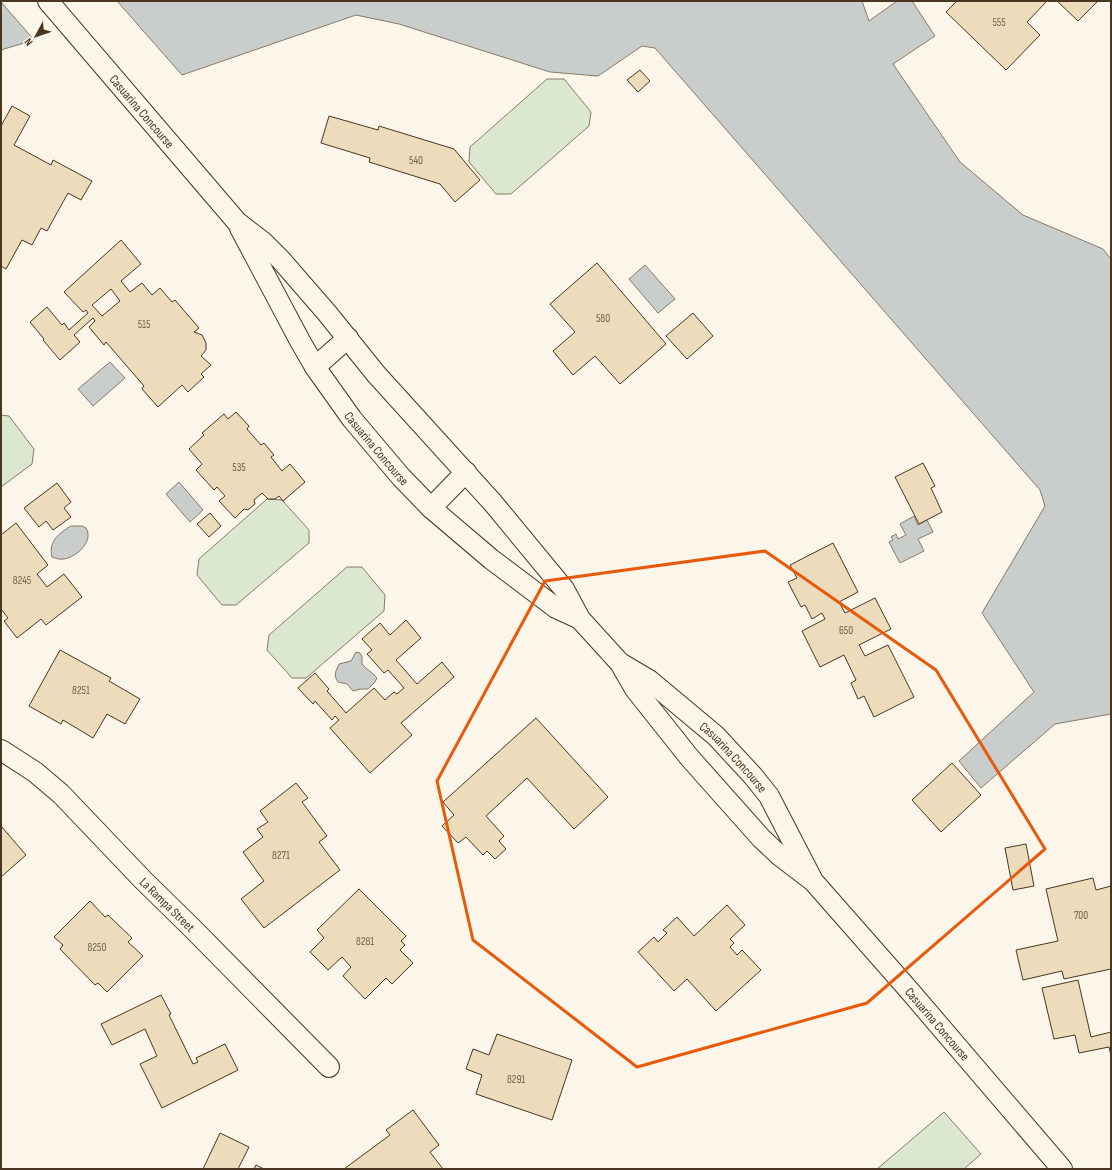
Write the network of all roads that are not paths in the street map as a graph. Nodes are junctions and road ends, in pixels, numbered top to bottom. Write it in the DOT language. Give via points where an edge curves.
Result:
graph roads {
  1 [pos="48,1"];
  2 [pos="237,222"];
  3 [pos="348,338"];
  4 [pos="315,366"];
  5 [pos="466,472"];
  6 [pos="431,508"];
  7 [pos="580,619"];
  8 [pos="620,663"];
  9 [pos="1,750"];
  10 [pos="813,880"];
  11 [pos="329,1067"];
  12 [pos="1062,1169"];
  1 -- 2 [label="street, Casuarina Concourse"];
  2 -- 3 [label="street, Casuarina Concourse" via="281,260"];
  2 -- 4 [label="street, Casuarina Concourse"];
  3 -- 4 [label="street"];
  3 -- 5 [label="street, Casuarina Concourse" via="376,374"];
  4 -- 6 [label="street, Casuarina Concourse" via="362,432"];
  5 -- 6 [label="street"];
  5 -- 7 [label="street, Casuarina Concourse" via="564,589"];
  6 -- 7 [label="street, Casuarina Concourse" via="490,559 556,608"];
  7 -- 8 [label="street, Casuarina Concourse"];
  8 -- 10 [label="street, Casuarina Concourse" via="635,689 674,739 755,832 779,855"];
  8 -- 10 [label="street, Casuarina Concourse" via="649,680 716,736 753,776 770,796"];
  9 -- 11 [label="street, La Rampa Street" via="35,772 61,794"];
  10 -- 12 [label="street, Casuarina Concourse"];
}
